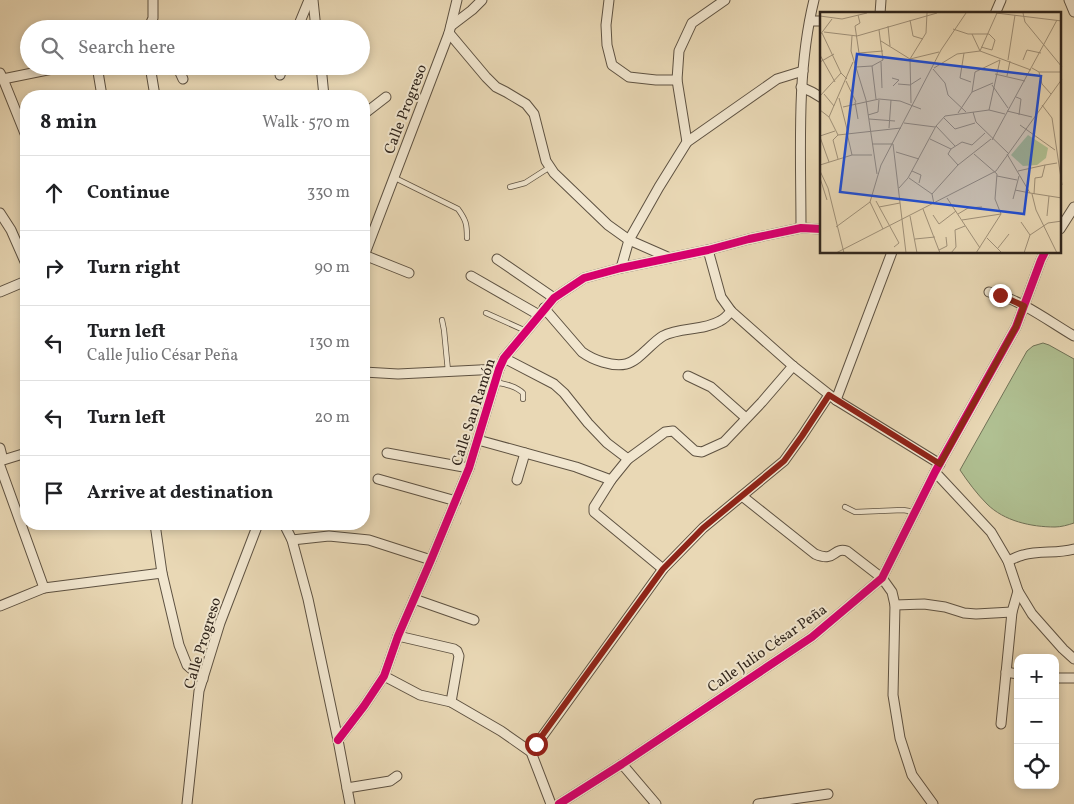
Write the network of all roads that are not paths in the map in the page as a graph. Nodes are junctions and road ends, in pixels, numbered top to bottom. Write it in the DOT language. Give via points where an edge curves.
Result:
graph roads {
  1 [pos="153,0"];
  2 [pos="309,0"];
  3 [pos="313,0"];
  4 [pos="457,0"];
  5 [pos="482,0"];
  6 [pos="609,0"];
  7 [pos="726,0"];
  8 [pos="814,0"];
  9 [pos="1001,0"];
  10 [pos="1070,0"];
  11 [pos="996,12"];
  12 [pos="1074,12"];
  13 [pos="152,20"];
  14 [pos="301,20"];
  15 [pos="315,20"];
  16 [pos="810,21"];
  17 [pos="820,21"];
  18 [pos="450,30"];
  19 [pos="803,71"];
  20 [pos="20,73"];
  21 [pos="98,75"];
  22 [pos="152,75"];
  23 [pos="181,75"];
  24 [pos="322,75"];
  25 [pos="2,76"];
  26 [pos="183,79"];
  27 [pos="677,80"];
  28 [pos="801,87"];
  29 [pos="101,90"];
  30 [pos="154,90"];
  31 [pos="323,90"];
  32 [pos="386,97"];
  33 [pos="820,97"];
  34 [pos="370,109"];
  35 [pos="20,121"];
  36 [pos="687,142"];
  37 [pos="550,167"];
  38 [pos="394,177"];
  39 [pos="510,187"];
  40 [pos="1074,207"];
  41 [pos="0,213"];
  42 [pos="1062,226"];
  43 [pos="801,228"];
  44 [pos="820,229"];
  45 [pos="467,238"];
  46 [pos="370,239"];
  47 [pos="629,240"];
  48 [pos="20,250"];
  49 [pos="708,250"];
  50 [pos="891,254"];
  51 [pos="1044,254"];
  52 [pos="370,257"];
  53 [pos="670,258"];
  54 [pos="497,259"];
  55 [pos="621,268"];
  56 [pos="409,272"];
  57 [pos="471,276"];
  58 [pos="20,284"];
  59 [pos="0,292"];
  60 [pos="989,292"];
  61 [pos="554,298"];
  62 [pos="1024,306"];
  63 [pos="731,311"];
  64 [pos="541,312"];
  65 [pos="486,313"];
  66 [pos="442,320"];
  67 [pos="526,330"];
  68 [pos="1074,336"];
  69 [pos="504,358"];
  70 [pos="793,366"];
  71 [pos="499,369"];
  72 [pos="448,371"];
  73 [pos="370,372"];
  74 [pos="688,376"];
  75 [pos="495,382"];
  76 [pos="832,397"];
  77 [pos="523,399"];
  78 [pos="746,418"];
  79 [pos="478,440"];
  80 [pos="0,448"];
  81 [pos="387,453"];
  82 [pos="525,453"];
  83 [pos="20,455"];
  84 [pos="628,458"];
  85 [pos="1,462"];
  86 [pos="469,468"];
  87 [pos="938,468"];
  88 [pos="378,479"];
  89 [pos="517,480"];
  90 [pos="611,480"];
  91 [pos="742,496"];
  92 [pos="456,501"];
  93 [pos="845,506"];
  94 [pos="915,512"];
  95 [pos="20,518"];
  96 [pos="24,530"];
  97 [pos="156,530"];
  98 [pos="256,530"];
  99 [pos="287,530"];
  100 [pos="292,540"];
  101 [pos="1074,549"];
  102 [pos="431,560"];
  103 [pos="1008,561"];
  104 [pos="663,569"];
  105 [pos="162,574"];
  106 [pos="882,578"];
  107 [pos="44,588"];
  108 [pos="1018,591"];
  109 [pos="414,599"];
  110 [pos="895,605"];
  111 [pos="0,606"];
  112 [pos="1012,612"];
  113 [pos="474,620"];
  114 [pos="398,636"];
  115 [pos="1074,660"];
  116 [pos="1006,672"];
  117 [pos="1014,673"];
  118 [pos="384,676"];
  119 [pos="1059,678"];
  120 [pos="1074,678"];
  121 [pos="203,679"];
  122 [pos="451,702"];
  123 [pos="1001,724"];
  124 [pos="338,740"];
  125 [pos="531,752"];
  126 [pos="622,764"];
  127 [pos="397,776"];
  128 [pos="347,788"];
  129 [pos="828,794"];
  130 [pos="187,804"];
  131 [pos="350,804"];
  132 [pos="551,804"];
  133 [pos="559,804"];
  134 [pos="656,804"];
  135 [pos="758,804"];
  136 [pos="933,804"];
  1 -- 13 [label="street"];
  2 -- 14 [label="street"];
  3 -- 15 [label="street"];
  4 -- 18 [label="street, Calle Progreso"];
  5 -- 18 [label="street"];
  6 -- 27 [label="street" via="606,25 612,65 629,76"];
  7 -- 27 [label="street" via="692,23 679,51"];
  8 -- 16 [label="street"];
  9 -- 11 [label="street"];
  10 -- 12 [label="street"];
  16 -- 17 [label="street"];
  16 -- 19 [label="street"];
  18 -- 37 [label="street" via="496,87 531,109"];
  18 -- 38 [label="street, Calle Progreso"];
  19 -- 28 [label="street"];
  19 -- 36 [label="street" via="777,79"];
  20 -- 25 [label="street"];
  21 -- 29 [label="street"];
  22 -- 30 [label="street"];
  23 -- 26 [label="street"];
  24 -- 31 [label="street"];
  25 -- 35 [label="street"];
  27 -- 36 [label="street"];
  28 -- 33 [label="street"];
  28 -- 43 [label="street"];
  32 -- 34 [label="street"];
  36 -- 47 [label="street"];
  37 -- 39 [label="lane" via="526,183"];
  37 -- 47 [label="street" via="608,225"];
  38 -- 45 [label="lane" via="458,209 467,224"];
  38 -- 46 [label="street, Calle Progreso"];
  40 -- 42 [label="street"];
  41 -- 48 [label="street"];
  43 -- 44 [label="street, Calle San Ramón"];
  43 -- 49 [label="street, Calle San Ramón"];
  47 -- 53 [label="street"];
  47 -- 55 [label="street"];
  49 -- 53 [label="street, Calle San Ramón"];
  49 -- 63 [label="street" via="721,297"];
  50 -- 76 [label="street"];
  51 -- 62 [label="street, Calle Julio César Peña"];
  52 -- 56 [label="street"];
  53 -- 55 [label="street, Calle San Ramón"];
  54 -- 61 [label="street"];
  55 -- 61 [label="street, Calle San Ramón" via="584,278"];
  57 -- 64 [label="street"];
  58 -- 59 [label="street"];
  60 -- 62 [label="street"];
  61 -- 64 [label="street, Calle San Ramón"];
  62 -- 68 [label="street"];
  62 -- 87 [label="street, Calle Julio César Peña" via="1016,327"];
  63 -- 64 [label="street" via="719,322 664,336 627,364 604,362 587,356"];
  63 -- 70 [label="street"];
  64 -- 67 [label="street, Calle San Ramón"];
  65 -- 67 [label="lane"];
  66 -- 72 [label="lane"];
  67 -- 69 [label="street, Calle San Ramón"];
  69 -- 71 [label="street, Calle San Ramón"];
  69 -- 84 [label="street" via="554,384 607,443"];
  70 -- 76 [label="street"];
  70 -- 78 [label="street"];
  71 -- 72 [label="street"];
  71 -- 75 [label="street, Calle San Ramón"];
  72 -- 73 [label="street"];
  74 -- 78 [label="street" via="711,387"];
  75 -- 77 [label="lane" via="521,390"];
  75 -- 79 [label="street, Calle San Ramón"];
  76 -- 87 [label="street"];
  76 -- 91 [label="street" via="784,461"];
  78 -- 84 [label="street" via="724,442 702,452 695,451 673,431 665,432"];
  79 -- 82 [label="street"];
  79 -- 86 [label="street, Calle San Ramón"];
  80 -- 85 [label="street"];
  81 -- 86 [label="street"];
  82 -- 89 [label="street"];
  82 -- 90 [label="street"];
  83 -- 85 [label="street"];
  84 -- 90 [label="street"];
  85 -- 95 [label="street"];
  86 -- 92 [label="street, Calle San Ramón"];
  87 -- 94 [label="street, Calle Julio César Peña"];
  87 -- 103 [label="street" via="991,532"];
  88 -- 92 [label="street"];
  90 -- 104 [label="street" via="594,512"];
  91 -- 104 [label="street" via="703,528"];
  91 -- 106 [label="street" via="815,554 829,558 837,552 848,551"];
  92 -- 102 [label="street, Calle San Ramón"];
  93 -- 94 [label="lane" via="855,512"];
  94 -- 106 [label="street, Calle Julio César Peña"];
  96 -- 107 [label="street"];
  97 -- 105 [label="street"];
  98 -- 121 [label="street, Calle Progreso" via="220,623"];
  99 -- 100 [label="street"];
  100 -- 102 [label="street" via="329,536 369,540"];
  100 -- 124 [label="street"];
  101 -- 103 [label="street" via="1023,554"];
  102 -- 109 [label="street, Calle San Ramón"];
  103 -- 108 [label="street"];
  104 -- 125 [label="street"];
  105 -- 107 [label="street"];
  105 -- 121 [label="street" via="179,645 187,665"];
  106 -- 110 [label="street" via="892,592"];
  106 -- 126 [label="street, Calle Julio César Peña" via="812,637"];
  107 -- 111 [label="street"];
  108 -- 112 [label="street"];
  108 -- 115 [label="street" via="1032,614"];
  109 -- 113 [label="street"];
  109 -- 114 [label="street, Calle San Ramón"];
  110 -- 112 [label="street" via="924,604 976,614"];
  110 -- 136 [label="street" via="893,695 900,738 912,775"];
  112 -- 116 [label="street"];
  114 -- 118 [label="street, Calle San Ramón"];
  114 -- 122 [label="street" via="457,651"];
  116 -- 117 [label="street"];
  116 -- 123 [label="street"];
  118 -- 122 [label="street" via="420,695"];
  118 -- 124 [label="street, Calle San Ramón"];
  119 -- 120 [label="street"];
  121 -- 130 [label="street, Calle Progreso"];
  122 -- 125 [label="street"];
  124 -- 128 [label="street"];
  125 -- 132 [label="street"];
  126 -- 133 [label="street, Calle Julio César Peña"];
  126 -- 134 [label="street"];
  127 -- 128 [label="street" via="390,781"];
  128 -- 131 [label="street"];
  129 -- 135 [label="street"];
}
